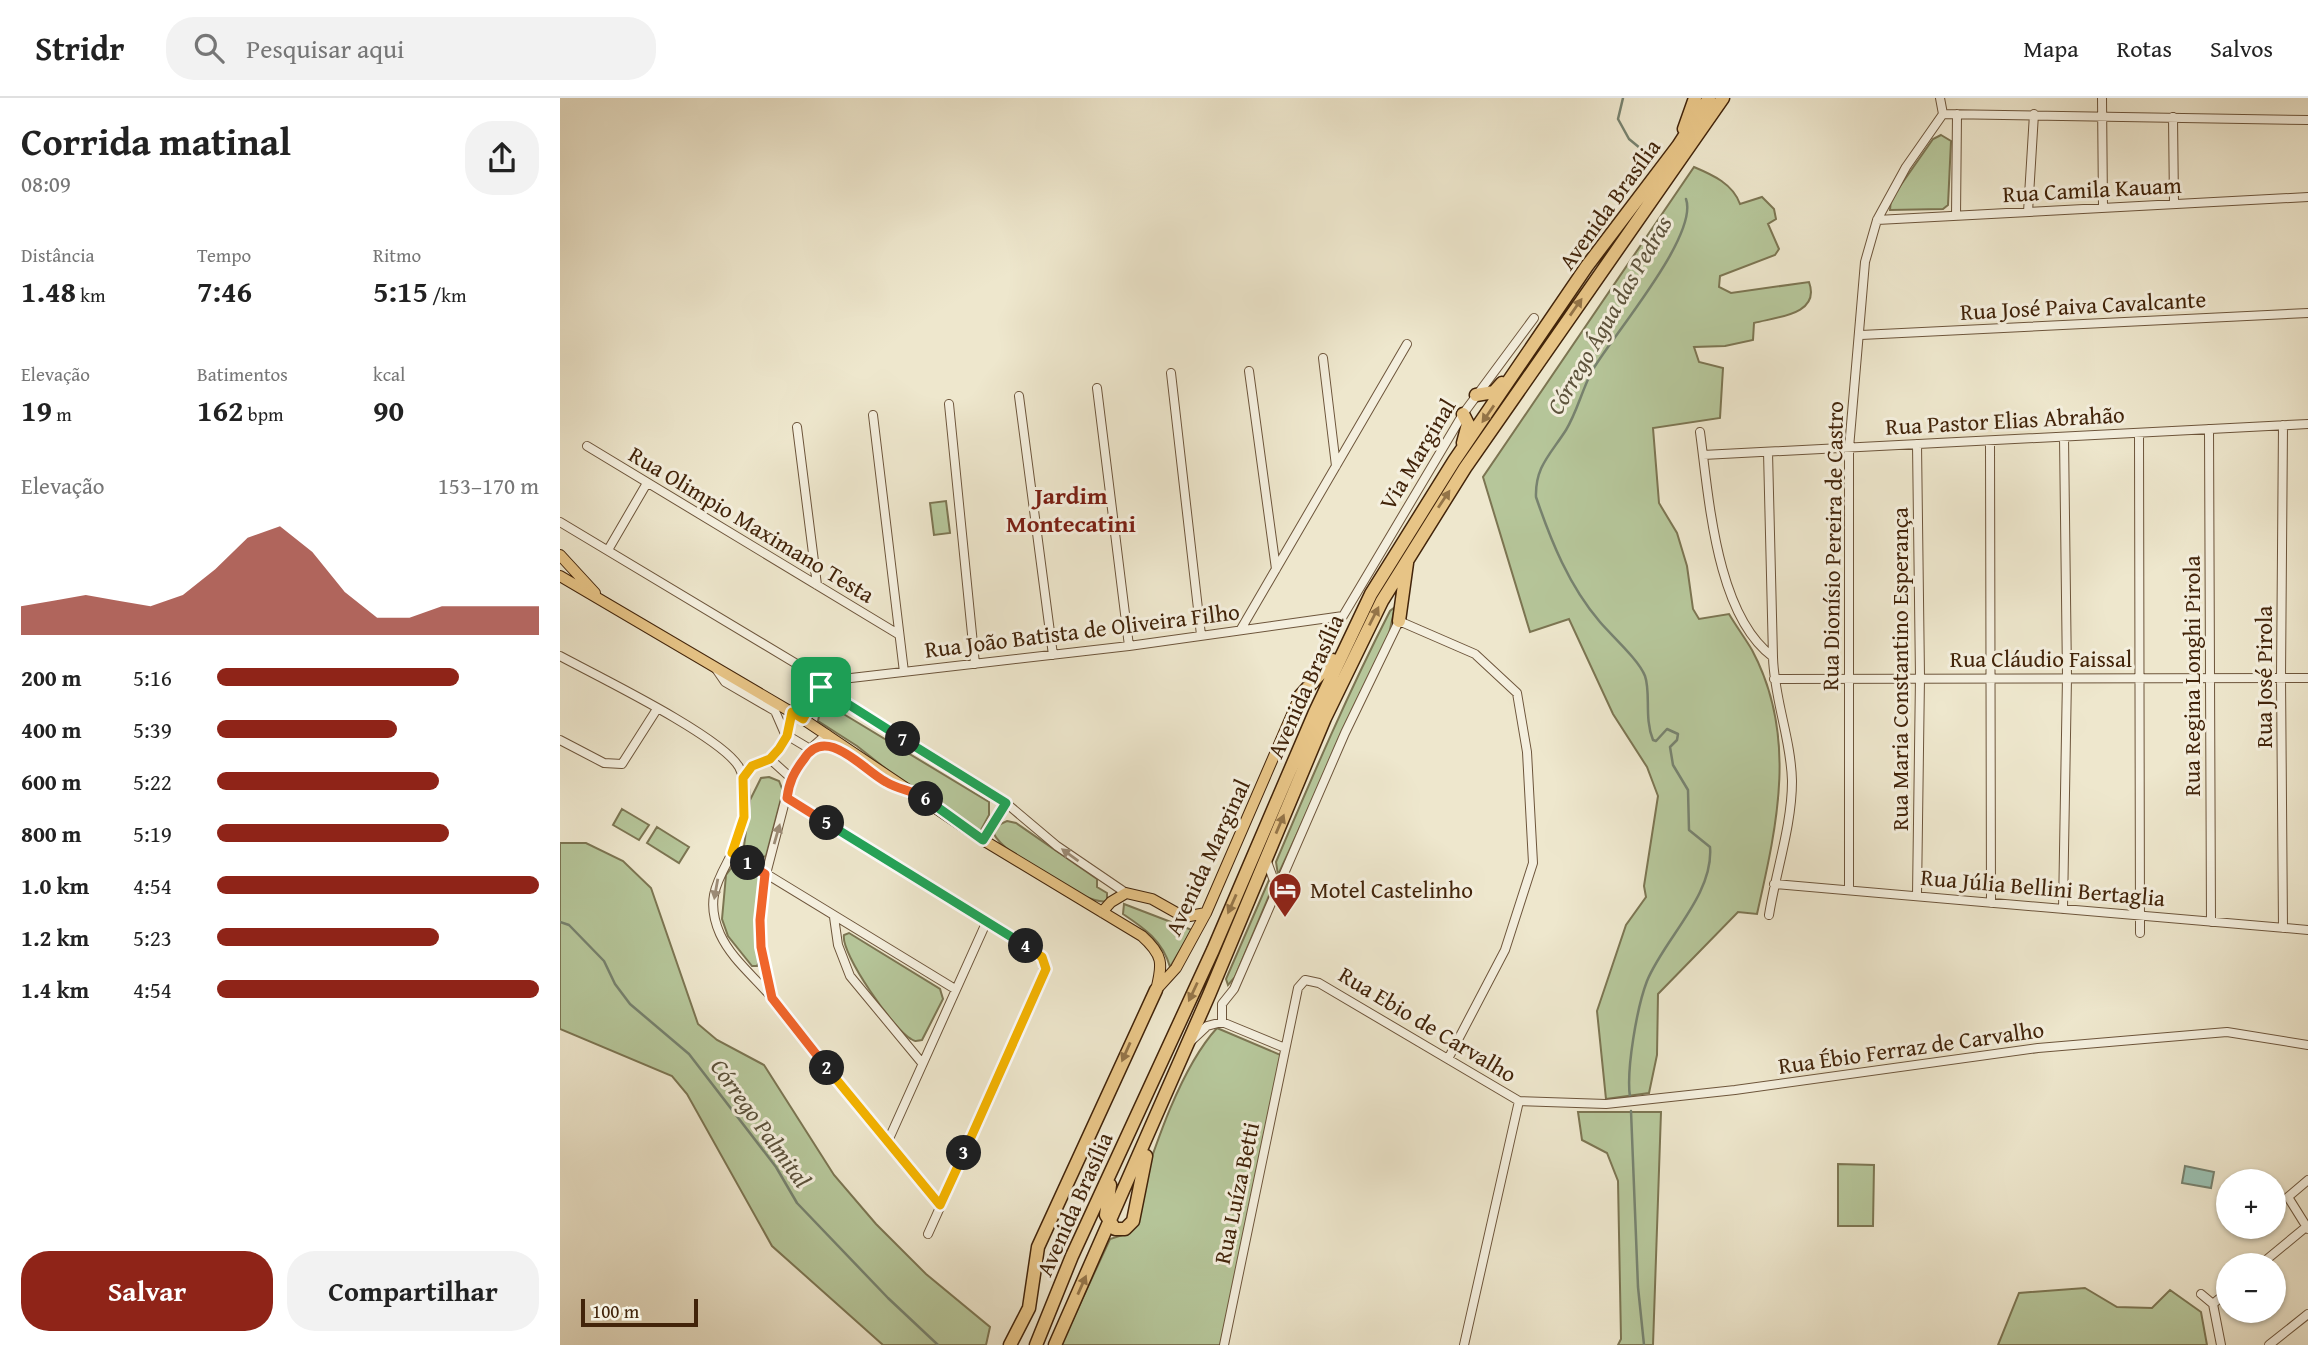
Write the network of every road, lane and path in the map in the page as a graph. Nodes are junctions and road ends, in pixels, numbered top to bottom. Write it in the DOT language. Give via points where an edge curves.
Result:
graph roads {
  1 [pos="1695,98"];
  2 [pos="1940,98"];
  3 [pos="2102,98"];
  4 [pos="1720,99"];
  5 [pos="1943,114"];
  6 [pos="1957,114"];
  7 [pos="2034,114"];
  8 [pos="2101,116"];
  9 [pos="2173,117"];
  10 [pos="2308,120"];
  11 [pos="1678,146"];
  12 [pos="2308,197"];
  13 [pos="2174,204"];
  14 [pos="2103,207"];
  15 [pos="2028,212"];
  16 [pos="1956,215"];
  17 [pos="1877,220"];
  18 [pos="2308,313"];
  19 [pos="1534,318"];
  20 [pos="1860,335"];
  21 [pos="1407,344"];
  22 [pos="1323,358"];
  23 [pos="1527,358"];
  24 [pos="1249,371"];
  25 [pos="1171,373"];
  26 [pos="1097,388"];
  27 [pos="1476,395"];
  28 [pos="1019,396"];
  29 [pos="948,404"];
  30 [pos="1463,414"];
  31 [pos="873,415"];
  32 [pos="2308,424"];
  33 [pos="2283,425"];
  34 [pos="797,427"];
  35 [pos="2209,429"];
  36 [pos="1700,432"];
  37 [pos="2139,433"];
  38 [pos="2064,437"];
  39 [pos="1990,441"];
  40 [pos="1917,444"];
  41 [pos="587,446"];
  42 [pos="1849,448"];
  43 [pos="1769,452"];
  44 [pos="1703,455"];
  45 [pos="1454,461"];
  46 [pos="1336,466"];
  47 [pos="647,483"];
  48 [pos="560,522"];
  49 [pos="608,550"];
  50 [pos="560,555"];
  51 [pos="1408,557"];
  52 [pos="1276,569"];
  53 [pos="560,576"];
  54 [pos="817,584"];
  55 [pos="602,601"];
  56 [pos="1343,615"];
  57 [pos="1399,621"];
  58 [pos="1241,629"];
  59 [pos="898,634"];
  60 [pos="1201,635"];
  61 [pos="1348,640"];
  62 [pos="1129,646"];
  63 [pos="1052,655"];
  64 [pos="560,656"];
  65 [pos="1773,657"];
  66 [pos="975,664"];
  67 [pos="715,666"];
  68 [pos="904,672"];
  69 [pos="1848,677"];
  70 [pos="1920,677"];
  71 [pos="1992,677"];
  72 [pos="2067,677"];
  73 [pos="2138,677"];
  74 [pos="2210,677"];
  75 [pos="2281,677"];
  76 [pos="1774,678"];
  77 [pos="2308,678"];
  78 [pos="823,684"];
  79 [pos="1300,696"];
  80 [pos="657,709"];
  81 [pos="792,712"];
  82 [pos="803,719"];
  83 [pos="827,734"];
  84 [pos="787,736"];
  85 [pos="560,740"];
  86 [pos="810,749"];
  87 [pos="770,759"];
  88 [pos="743,778"];
  89 [pos="791,778"];
  90 [pos="914,791"];
  91 [pos="787,798"];
  92 [pos="1006,803"];
  93 [pos="983,840"];
  94 [pos="732,853"];
  95 [pos="1266,857"];
  96 [pos="765,874"];
  97 [pos="1774,884"];
  98 [pos="1277,889"];
  99 [pos="1849,890"];
  100 [pos="1126,893"];
  101 [pos="1917,895"];
  102 [pos="1991,903"];
  103 [pos="2063,909"];
  104 [pos="1102,912"];
  105 [pos="1206,913"];
  106 [pos="1769,915"];
  107 [pos="2140,916"];
  108 [pos="834,917"];
  109 [pos="2211,922"];
  110 [pos="986,923"];
  111 [pos="2283,928"];
  112 [pos="2308,930"];
  113 [pos="2140,933"];
  114 [pos="765,966"];
  115 [pos="748,973"];
  116 [pos="956,989"];
  117 [pos="1234,989"];
  118 [pos="1156,990"];
  119 [pos="1209,995"];
  120 [pos="772,998"];
  121 [pos="1223,1022"];
  122 [pos="1188,1043"];
  123 [pos="2308,1045"];
  124 [pos="1285,1048"];
  125 [pos="1448,1059"];
  126 [pos="922,1063"];
  127 [pos="1519,1101"];
  128 [pos="1162,1105"];
  129 [pos="888,1141"];
  130 [pos="1113,1165"];
  131 [pos="2308,1180"];
  132 [pos="940,1205"];
  133 [pos="1110,1224"];
  134 [pos="2307,1228"];
  135 [pos="928,1234"];
  136 [pos="2275,1253"];
  137 [pos="2201,1294"];
  138 [pos="2216,1301"];
  139 [pos="2213,1304"];
  140 [pos="2308,1314"];
  141 [pos="1010,1345"];
  142 [pos="1036,1345"];
  143 [pos="1055,1345"];
  144 [pos="1223,1345"];
  145 [pos="1464,1345"];
  146 [pos="2221,1345"];
  147 [pos="2269,1345"];
  1 -- 11 [label="highway"];
  2 -- 5 [label="street"];
  3 -- 8 [label="street"];
  4 -- 11 [label="highway, Avenida Brasília"];
  51 -- 4 [label="highway, Avenida Brasília, one-way"];
  5 -- 6 [label="street"];
  5 -- 17 [label="street, Rua Dionísio Pereira de Castro"];
  6 -- 7 [label="street"];
  6 -- 16 [label="street"];
  7 -- 8 [label="street"];
  7 -- 15 [label="street"];
  8 -- 9 [label="street"];
  8 -- 14 [label="street"];
  9 -- 10 [label="street"];
  9 -- 13 [label="street"];
  11 -- 23 [label="highway, Avenida Brasília" via="1587,267"];
  12 -- 13 [label="street, Rua Camila Kauam"];
  13 -- 14 [label="street, Rua Camila Kauam"];
  14 -- 15 [label="street, Rua Camila Kauam"];
  15 -- 16 [label="street, Rua Camila Kauam"];
  16 -- 17 [label="street, Rua Camila Kauam"];
  17 -- 20 [label="street, Rua Dionísio Pereira de Castro" via="1866,262"];
  18 -- 20 [label="street, Rua José Paiva Cavalcante"];
  19 -- 27 [label="street, Via Marginal"];
  20 -- 42 [label="street, Rua Dionísio Pereira de Castro"];
  21 -- 46 [label="street"];
  22 -- 46 [label="street"];
  23 -- 27 [label="highway" via="1494,392"];
  23 -- 45 [label="highway, Avenida Brasília, one-way"];
  24 -- 52 [label="street"];
  25 -- 60 [label="street"];
  26 -- 62 [label="street"];
  27 -- 30 [label="street, Via Marginal"];
  28 -- 63 [label="street"];
  29 -- 66 [label="street"];
  30 -- 45 [label="highway" via="1468,432"];
  30 -- 56 [label="street, Via Marginal"];
  31 -- 59 [label="street"];
  32 -- 33 [label="street, Rua Pastor Elias Abrahão"];
  33 -- 35 [label="street, Rua Pastor Elias Abrahão"];
  33 -- 75 [label="street, Rua José Pirola"];
  34 -- 54 [label="street"];
  35 -- 37 [label="street, Rua Pastor Elias Abrahão"];
  35 -- 74 [label="street, Rua Regina Longhi Pirola"];
  36 -- 44 [label="street"];
  37 -- 38 [label="street, Rua Pastor Elias Abrahão"];
  37 -- 73 [label="street"];
  38 -- 39 [label="street, Rua Pastor Elias Abrahão"];
  38 -- 72 [label="street"];
  39 -- 40 [label="street, Rua Pastor Elias Abrahão"];
  39 -- 71 [label="street"];
  40 -- 42 [label="street, Rua Pastor Elias Abrahão"];
  40 -- 70 [label="street, Rua Maria Constantino Esperança"];
  41 -- 47 [label="street, Rua Olimpio Maximano Testa"];
  42 -- 43 [label="street, Rua Pastor Elias Abrahão"];
  42 -- 69 [label="street, Rua Dionísio Pereira de Castro"];
  43 -- 44 [label="street, Rua Pastor Elias Abrahão"];
  43 -- 65 [label="street"];
  44 -- 65 [label="street" via="1728,584 1747,629"];
  45 -- 61 [label="highway, Avenida Brasília" via="1371,594"];
  46 -- 52 [label="street"];
  47 -- 49 [label="street"];
  47 -- 54 [label="street, Rua Olimpio Maximano Testa"];
  48 -- 49 [label="street"];
  49 -- 78 [label="street"];
  50 -- 55 [label="main road"];
  51 -- 57 [label="highway"];
  95 -- 51 [label="highway, Avenida Brasília, one-way" via="1325,718"];
  52 -- 58 [label="street"];
  53 -- 55 [label="main road"];
  54 -- 59 [label="street, Rua Olimpio Maximano Testa"];
  55 -- 67 [label="main road"];
  56 -- 58 [label="street, Rua João Batista de Oliveira Filho"];
  57 -- 98 [label="street"];
  57 -- 125 [label="street" via="1475,654 1517,693 1527,752 1533,863 1505,950"];
  58 -- 60 [label="street, Rua João Batista de Oliveira Filho"];
  59 -- 68 [label="street"];
  60 -- 62 [label="street, Rua João Batista de Oliveira Filho"];
  61 -- 79 [label="highway"];
  61 -- 130 [label="highway, Avenida Brasília, one-way"];
  62 -- 63 [label="street, Rua João Batista de Oliveira Filho"];
  63 -- 66 [label="street, Rua João Batista de Oliveira Filho"];
  64 -- 80 [label="street"];
  65 -- 76 [label="street"];
  66 -- 68 [label="street, Rua João Batista de Oliveira Filho"];
  67 -- 81 [label="main road"];
  67 -- 84 [label="street" via="725,682 775,711"];
  68 -- 78 [label="street, Rua João Batista de Oliveira Filho"];
  69 -- 70 [label="street, Rua Cláudio Faissal"];
  69 -- 76 [label="street, Rua Cláudio Faissal"];
  69 -- 99 [label="street, Rua Dionísio Pereira de Castro"];
  70 -- 71 [label="street, Rua Cláudio Faissal"];
  70 -- 101 [label="street, Rua Maria Constantino Esperança"];
  71 -- 72 [label="street, Rua Cláudio Faissal"];
  71 -- 102 [label="street"];
  72 -- 73 [label="street, Rua Cláudio Faissal"];
  72 -- 103 [label="street"];
  73 -- 74 [label="street, Rua Cláudio Faissal"];
  73 -- 107 [label="street"];
  74 -- 75 [label="street, Rua Cláudio Faissal"];
  74 -- 109 [label="street, Rua Regina Longhi Pirola"];
  75 -- 77 [label="street, Rua Cláudio Faissal"];
  75 -- 111 [label="street, Rua José Pirola"];
  76 -- 97 [label="street" via="1792,779"];
  78 -- 82 [label="street"];
  78 -- 92 [label="street"];
  79 -- 105 [label="main road, Avenida Marginal"];
  80 -- 85 [label="street" via="622,764 604,763"];
  80 -- 88 [label="street" via="721,748"];
  81 -- 82 [label="main road"];
  81 -- 84 [label="street"];
  82 -- 83 [label="main road"];
  83 -- 86 [label="street"];
  83 -- 90 [label="main road"];
  84 -- 86 [label="street"];
  84 -- 87 [label="street"];
  86 -- 89 [label="street"];
  86 -- 90 [label="street" via="835,747 887,783"];
  87 -- 88 [label="street" via="752,766"];
  87 -- 89 [label="street"];
  88 -- 94 [label="street" via="744,817"];
  89 -- 91 [label="street"];
  90 -- 93 [label="main road"];
  96 -- 91 [label="street, one-way"];
  91 -- 110 [label="street"];
  92 -- 93 [label="main road"];
  100 -- 92 [label="street, one-way" via="1057,846"];
  93 -- 104 [label="main road"];
  94 -- 96 [label="street"];
  94 -- 115 [label="street, one-way" via="715,885 713,908 724,940"];
  95 -- 98 [label="street"];
  95 -- 119 [label="highway, Avenida Brasília"];
  96 -- 108 [label="street"];
  96 -- 114 [label="street" via="760,920"];
  97 -- 99 [label="street, Rua Júlia Bellini Bertaglia"];
  97 -- 106 [label="street"];
  98 -- 117 [label="street"];
  99 -- 101 [label="street, Rua Júlia Bellini Bertaglia"];
  100 -- 104 [label="main road"];
  100 -- 105 [label="main road" via="1152,899 1184,917"];
  101 -- 102 [label="street, Rua Júlia Bellini Bertaglia"];
  102 -- 103 [label="street, Rua Júlia Bellini Bertaglia"];
  103 -- 107 [label="street, Rua Júlia Bellini Bertaglia"];
  104 -- 118 [label="main road" via="1156,949 1161,972"];
  105 -- 118 [label="main road, Avenida Marginal" via="1176,968"];
  107 -- 109 [label="street, Rua Júlia Bellini Bertaglia"];
  107 -- 113 [label="street"];
  108 -- 116 [label="street"];
  108 -- 126 [label="street" via="838,946 850,976"];
  109 -- 111 [label="street, Rua Júlia Bellini Bertaglia"];
  110 -- 116 [label="street"];
  110 -- 132 [label="street" via="1039,954 1046,969"];
  111 -- 112 [label="street, Rua Júlia Bellini Bertaglia"];
  114 -- 115 [label="street"];
  114 -- 120 [label="street"];
  115 -- 120 [label="street"];
  116 -- 126 [label="street"];
  117 -- 119 [label="street"];
  117 -- 121 [label="street" via="1223,1004"];
  118 -- 141 [label="highway, one-way" via="1038,1247 1029,1308"];
  119 -- 122 [label="highway, Avenida Brasília"];
  120 -- 129 [label="street"];
  121 -- 122 [label="street" via="1207,1027"];
  121 -- 124 [label="street"];
  122 -- 128 [label="highway, Avenida Brasília"];
  123 -- 127 [label="street, Rua Ébio Ferraz de Carvalho" via="2227,1032 2038,1048 1606,1104"];
  124 -- 125 [label="street, Rua Ebio de Carvalho" via="1298,988 1312,980"];
  124 -- 144 [label="street, Rua Luíza Betti"];
  125 -- 127 [label="street, Rua Ebio de Carvalho"];
  126 -- 129 [label="street"];
  127 -- 145 [label="street"];
  128 -- 133 [label="highway, Avenida Brasília"];
  128 -- 133 [label="highway" via="1133,1221 1122,1230"];
  129 -- 132 [label="street"];
  130 -- 133 [label="highway" via="1106,1206"];
  130 -- 142 [label="highway, Avenida Brasília"];
  131 -- 134 [label="street" via="2288,1197"];
  132 -- 135 [label="street"];
  143 -- 133 [label="highway, Avenida Brasília, one-way"];
  134 -- 136 [label="street"];
  137 -- 139 [label="street"];
  138 -- 139 [label="street"];
  139 -- 146 [label="street"];
  140 -- 147 [label="street"];
}
